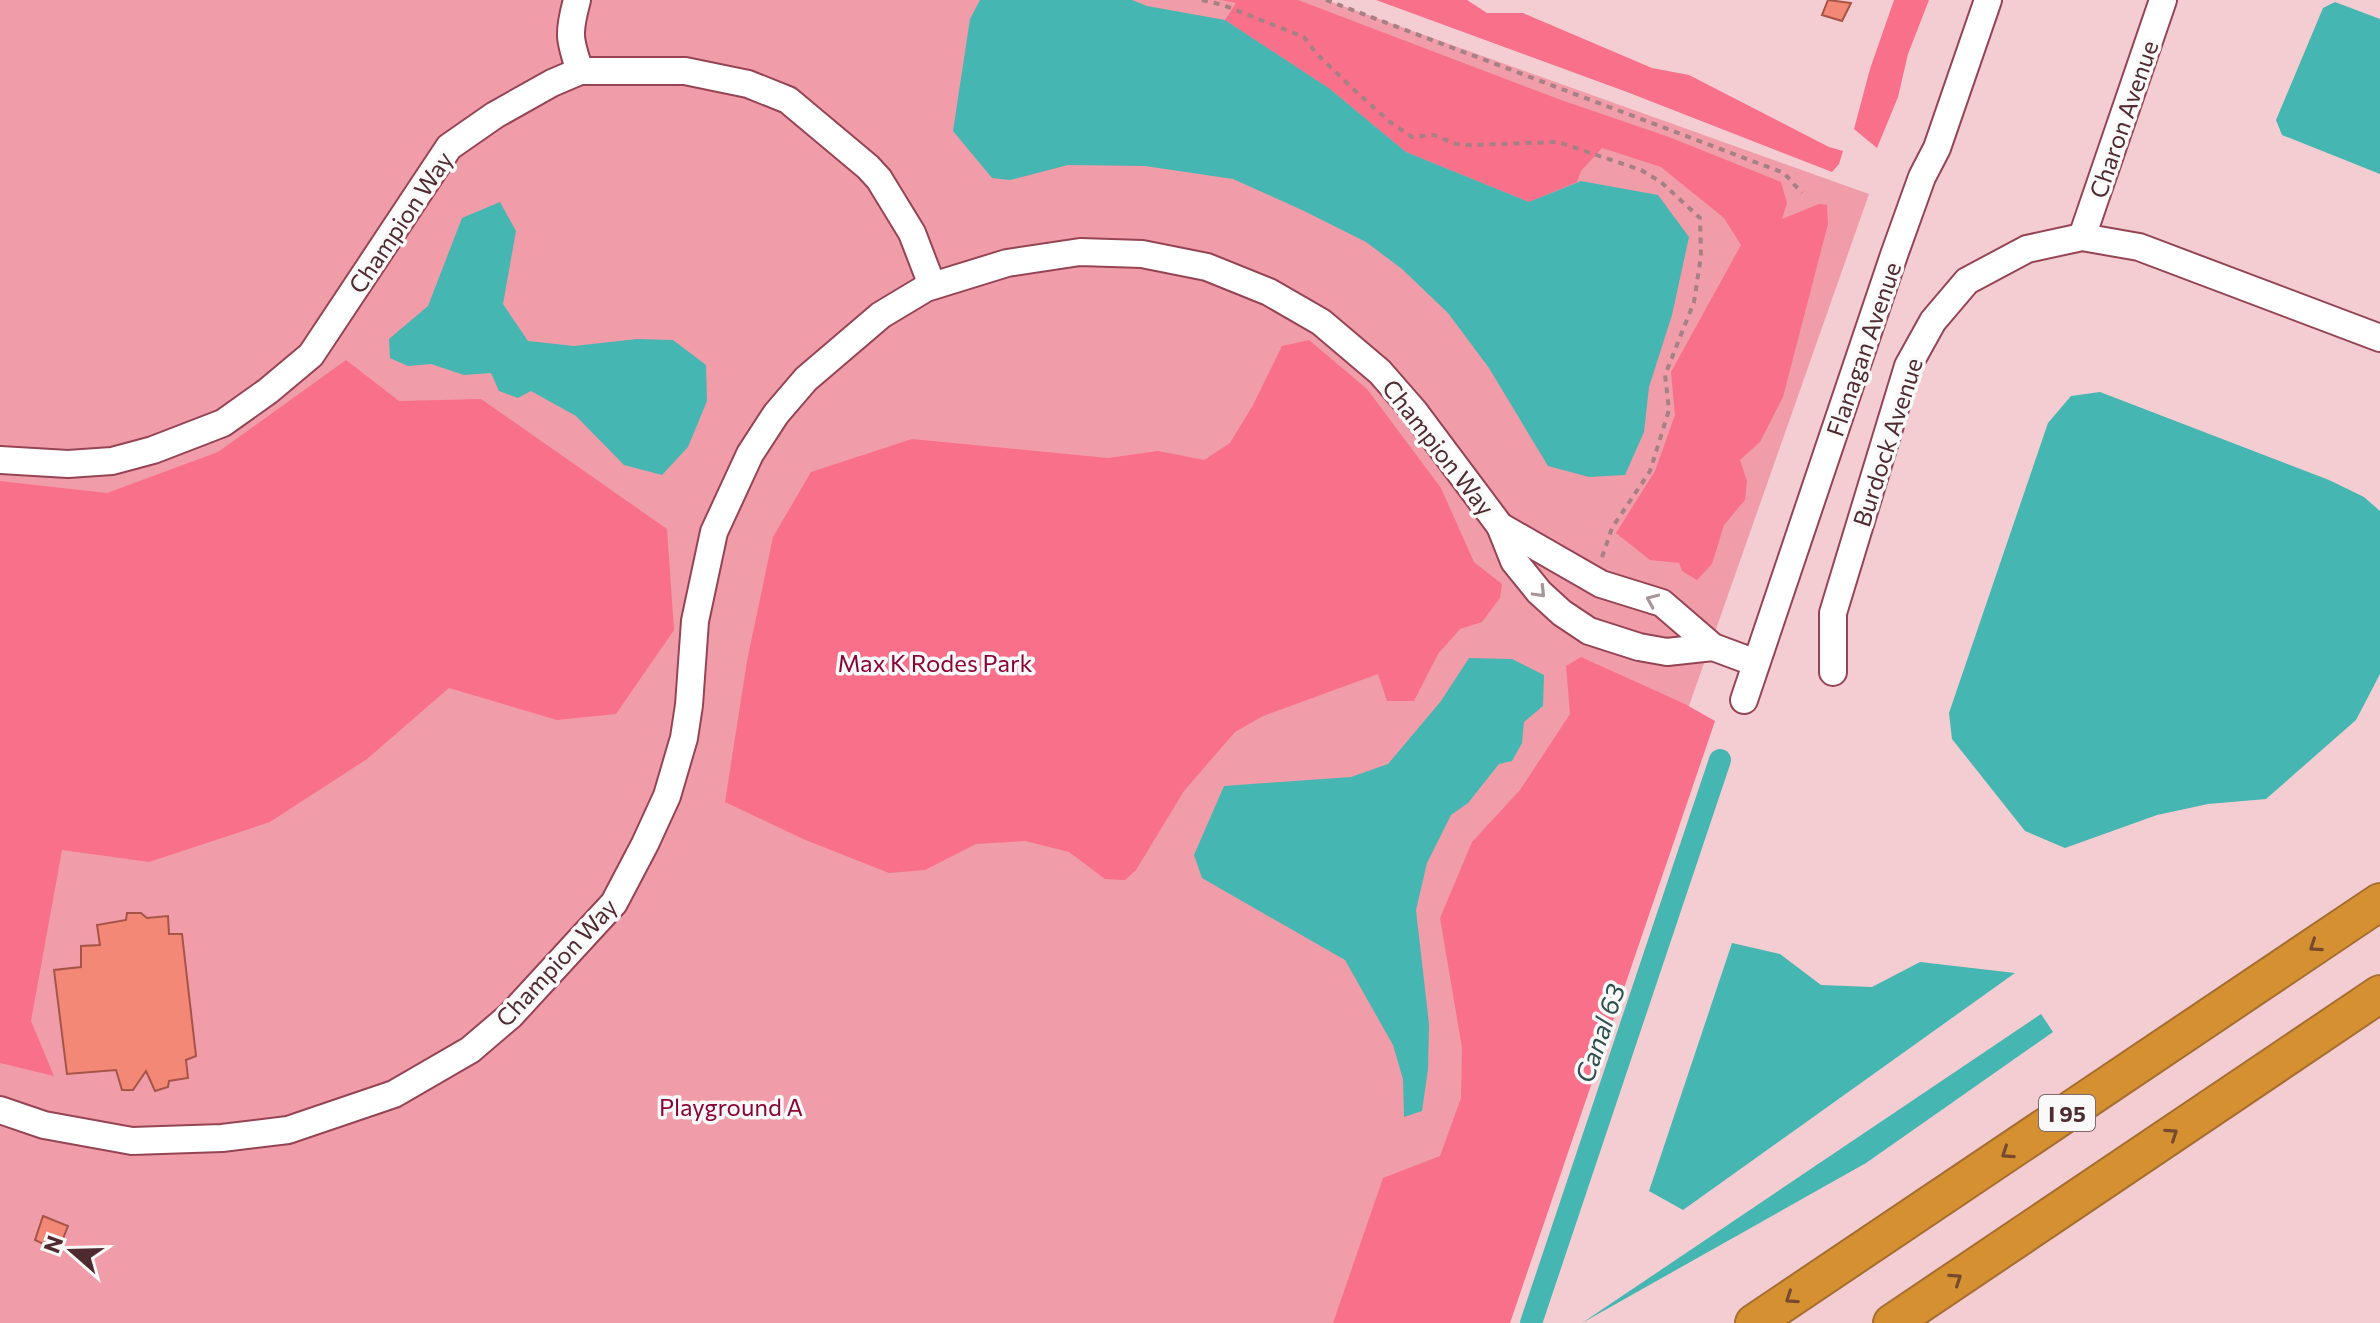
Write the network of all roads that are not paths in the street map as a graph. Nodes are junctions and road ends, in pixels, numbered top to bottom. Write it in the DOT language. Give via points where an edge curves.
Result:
graph roads {
  1 [pos="577,0"];
  2 [pos="1988,0"];
  3 [pos="2163,0"];
  4 [pos="580,71"];
  5 [pos="2082,237"];
  6 [pos="932,285"];
  7 [pos="2380,338"];
  8 [pos="0,460"];
  9 [pos="1500,526"];
  10 [pos="1713,647"];
  11 [pos="1756,663"];
  12 [pos="1833,672"];
  13 [pos="1744,700"];
  14 [pos="2380,902"];
  15 [pos="2380,994"];
  16 [pos="0,1110"];
  17 [pos="1754,1323"];
  18 [pos="1892,1323"];
  1 -- 4 [label="street" via="569,28"];
  2 -- 11 [label="street, Flanagan Avenue" via="1937,148 1912,203"];
  3 -- 5 [label="street, Charon Avenue"];
  4 -- 6 [label="street, Champion Way" via="707,74 788,100 879,179 912,233"];
  4 -- 8 [label="street, Champion Way" via="495,115 449,147 311,355 223,423 112,461"];
  5 -- 7 [label="street, Burdock Avenue" via="2139,247"];
  5 -- 12 [label="street, Burdock Avenue" via="2027,249 1967,281 1933,321 1908,366 1833,613"];
  6 -- 9 [label="street, Champion Way" via="1007,263 1080,252 1142,254 1207,267 1257,287 1321,322 1380,372"];
  6 -- 16 [label="street, Champion Way" via="881,315 806,379 750,454 714,532 695,621 684,738 667,796 614,903 511,1015 470,1050 394,1094 288,1130 132,1141 44,1125"];
  10 -- 9 [label="street, Champion Way, one-way" via="1662,603 1594,580"];
  9 -- 10 [label="street, Champion Way, one-way" via="1514,561 1539,592 1589,631 1667,652"];
  10 -- 11 [label="street, Champion Way"];
  11 -- 13 [label="street, Flanagan Avenue"];
  14 -- 17 [label="highway, I 95, one-way"];
  18 -- 15 [label="highway, one-way"];
}
